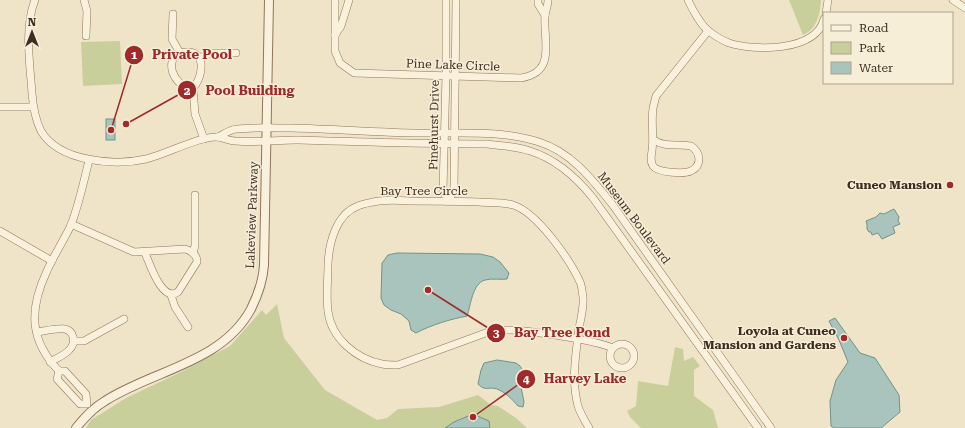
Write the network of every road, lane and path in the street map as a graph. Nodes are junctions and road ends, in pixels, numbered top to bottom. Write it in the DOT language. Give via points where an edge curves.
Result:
graph roads {
  1 [pos="35,0"];
  2 [pos="84,0"];
  3 [pos="269,0"];
  4 [pos="335,0"];
  5 [pos="349,0"];
  6 [pos="446,0"];
  7 [pos="456,0"];
  8 [pos="538,0"];
  9 [pos="548,0"];
  10 [pos="688,0"];
  11 [pos="828,0"];
  12 [pos="953,0"];
  13 [pos="965,8"];
  14 [pos="826,12"];
  15 [pos="173,14"];
  16 [pos="545,15"];
  17 [pos="823,24"];
  18 [pos="708,31"];
  19 [pos="335,35"];
  20 [pos="86,36"];
  21 [pos="180,53"];
  22 [pos="236,53"];
  23 [pos="200,58"];
  24 [pos="446,76"];
  25 [pos="456,76"];
  26 [pos="193,88"];
  27 [pos="0,106"];
  28 [pos="33,107"];
  29 [pos="267,128"];
  30 [pos="444,134"];
  31 [pos="455,134"];
  32 [pos="218,137"];
  33 [pos="204,139"];
  34 [pos="654,140"];
  35 [pos="266,141"];
  36 [pos="444,144"];
  37 [pos="455,144"];
  38 [pos="89,160"];
  39 [pos="195,195"];
  40 [pos="448,201"];
  41 [pos="71,224"];
  42 [pos="0,231"];
  43 [pos="145,253"];
  44 [pos="193,253"];
  45 [pos="52,261"];
  46 [pos="171,295"];
  47 [pos="124,319"];
  48 [pos="188,327"];
  49 [pos="36,332"];
  50 [pos="578,339"];
  51 [pos="74,341"];
  52 [pos="613,348"];
  53 [pos="50,362"];
  54 [pos="59,371"];
  55 [pos="90,407"];
  56 [pos="76,428"];
  57 [pos="589,428"];
  58 [pos="758,428"];
  59 [pos="771,428"];
  1 -- 28 [label="street" via="29,38"];
  2 -- 20 [label="street" via="87,11"];
  3 -- 29 [label="street, Lakeview Parkway"];
  4 -- 19 [label="street, Pine Lake Circle"];
  5 -- 19 [label="street" via="341,26"];
  6 -- 24 [label="street, Pinehurst Drive"];
  7 -- 25 [label="street, Pinehurst Drive"];
  8 -- 16 [label="street, Pine Lake Circle"];
  9 -- 16 [label="street, Pine Lake Circle"];
  10 -- 18 [label="street"];
  11 -- 14 [label="street"];
  12 -- 13 [label="street"];
  15 -- 21 [label="street" via="172,40"];
  16 -- 25 [label="street, Pine Lake Circle" via="546,55 543,65 531,76"];
  17 -- 18 [label="street" via="810,37 795,44 776,47 757,48 728,42"];
  18 -- 34 [label="street" via="656,96 653,109"];
  19 -- 24 [label="street, Pine Lake Circle" via="335,50 340,63 354,73"];
  21 -- 23 [label="street" via="194,53"];
  21 -- 26 [label="street" via="173,60 173,74 183,86"];
  22 -- 23 [label="street" via="210,53"];
  23 -- 26 [label="street" via="200,75"];
  24 -- 25 [label="street, Pine Lake Circle"];
  24 -- 30 [label="street, Pinehurst Drive"];
  25 -- 31 [label="street, Pinehurst Drive"];
  26 -- 33 [label="street" via="195,114"];
  27 -- 28 [label="street"];
  28 -- 38 [label="street" via="41,131 47,140 66,152"];
  29 -- 30 [label="street, Museum Boulevard"];
  29 -- 32 [label="street, Museum Boulevard" via="235,129"];
  29 -- 35 [label="street, Lakeview Parkway"];
  30 -- 31 [label="street, Museum Boulevard"];
  30 -- 36 [label="street, Pinehurst Drive"];
  31 -- 37 [label="street, Pinehurst Drive"];
  31 -- 59 [label="street, Museum Boulevard" via="515,136 540,142 562,154 585,172 612,204"];
  32 -- 33 [label="street"];
  32 -- 35 [label="street, Museum Boulevard" via="235,142"];
  33 -- 38 [label="street" via="145,159 121,162"];
  34 -- 34 [label="street" via="659,144 695,148 699,156 698,165 687,172 657,170 651,158"];
  35 -- 36 [label="street, Museum Boulevard"];
  35 -- 55 [label="street, Lakeview Parkway" via="264,270 255,301 247,315 239,327 212,350"];
  36 -- 37 [label="street, Museum Boulevard"];
  36 -- 40 [label="street, Pinehurst Drive" via="443,190"];
  37 -- 40 [label="street, Pinehurst Drive" via="454,191"];
  37 -- 58 [label="street, Museum Boulevard" via="487,144 530,151 552,161 582,184"];
  38 -- 41 [label="street"];
  39 -- 44 [label="street"];
  40 -- 50 [label="street, Bay Tree Circle" via="513,205 525,210 541,225 570,263 581,283 583,298"];
  40 -- 50 [label="street, Bay Tree Circle" via="380,200 357,206 342,216 328,251 328,311 333,329 344,344 368,360 398,365 491,331 524,330"];
  41 -- 43 [label="street" via="134,252"];
  41 -- 45 [label="street"];
  42 -- 45 [label="street"];
  43 -- 44 [label="street" via="185,250"];
  43 -- 46 [label="street" via="162,289"];
  44 -- 46 [label="street" via="197,259 195,267 178,292"];
  45 -- 49 [label="street" via="38,292"];
  46 -- 48 [label="street" via="175,307"];
  47 -- 51 [label="street" via="84,341"];
  49 -- 51 [label="street" via="66,329 72,334"];
  49 -- 53 [label="street" via="44,354"];
  50 -- 52 [label="street"];
  50 -- 57 [label="street, Bay Tree Circle" via="574,386 578,407"];
  51 -- 53 [label="street" via="68,352"];
  53 -- 54 [label="street"];
  54 -- 55 [label="street" via="65,371 86,394"];
  54 -- 55 [label="street" via="57,379 80,404"];
  55 -- 56 [label="street, Lakeview Parkway"];
}
